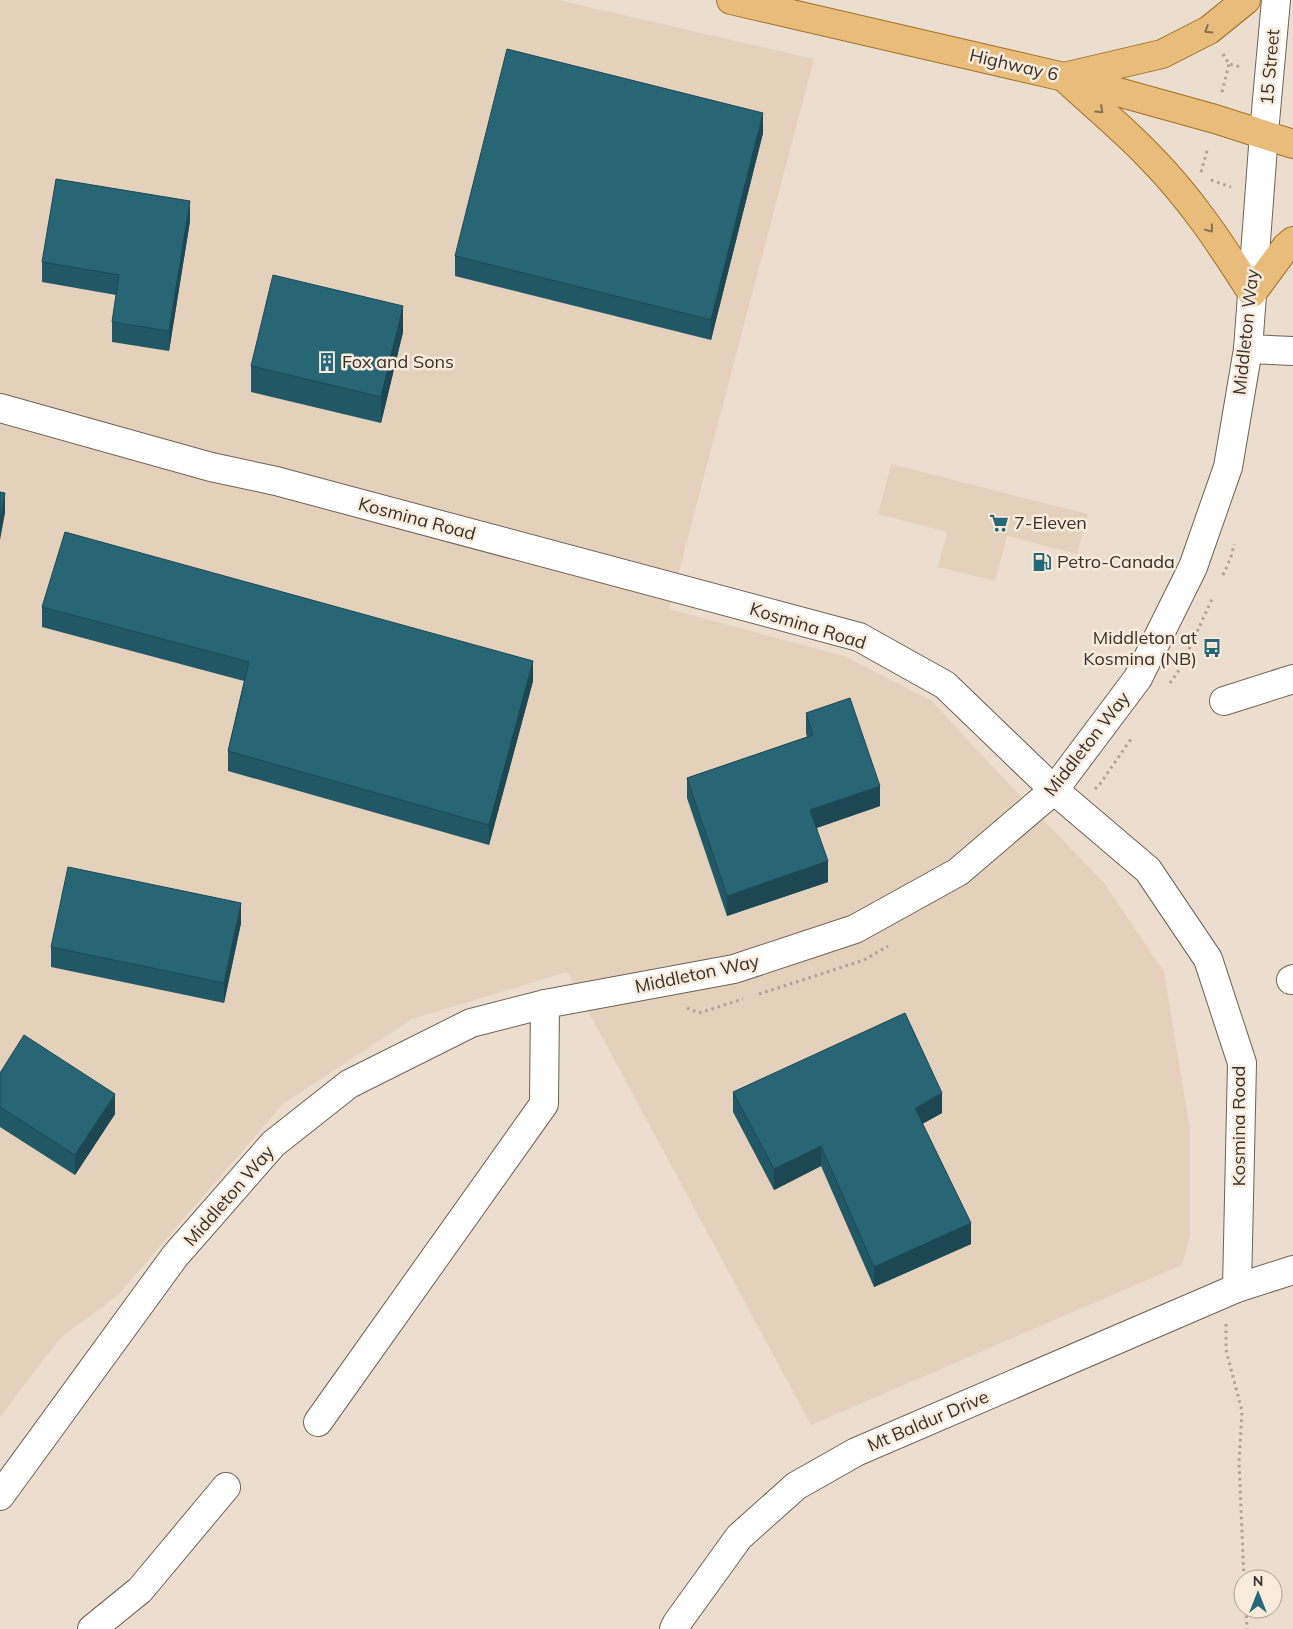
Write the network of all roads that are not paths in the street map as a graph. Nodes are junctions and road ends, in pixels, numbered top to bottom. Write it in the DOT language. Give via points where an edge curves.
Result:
graph roads {
  1 [pos="731,0"];
  2 [pos="1246,0"];
  3 [pos="1276,0"];
  4 [pos="1064,77"];
  5 [pos="1264,133"];
  6 [pos="1293,144"];
  7 [pos="1293,241"];
  8 [pos="1252,293"];
  9 [pos="1248,349"];
  10 [pos="1293,351"];
  11 [pos="0,408"];
  12 [pos="1293,679"];
  13 [pos="1224,701"];
  14 [pos="1054,790"];
  15 [pos="545,1004"];
  16 [pos="1293,1270"];
  17 [pos="1237,1288"];
  18 [pos="318,1422"];
  19 [pos="226,1487"];
  20 [pos="0,1496"];
  21 [pos="92,1629"];
  22 [pos="674,1629"];
  1 -- 4 [label="main road, Highway 6"];
  2 -- 4 [label="main road, one-way" via="1209,30 1162,54"];
  3 -- 5 [label="street, 15 Street"];
  4 -- 5 [label="main road, Highway 6"];
  4 -- 8 [label="main road, one-way" via="1148,155 1179,190 1216,237"];
  5 -- 6 [label="main road, Highway 6"];
  5 -- 8 [label="street, Middleton Way"];
  7 -- 8 [label="main road"];
  8 -- 9 [label="street, Middleton Way"];
  9 -- 10 [label="street"];
  9 -- 14 [label="street, Middleton Way" via="1228,467 1193,567 1138,678"];
  11 -- 14 [label="street, Kosmina Road" via="211,467 276,481 859,637 945,685"];
  12 -- 13 [label="street"];
  14 -- 15 [label="street, Middleton Way" via="958,872 855,929 734,970"];
  14 -- 17 [label="street, Kosmina Road" via="1148,870 1208,959 1242,1063"];
  15 -- 18 [label="street" via="544,1104"];
  15 -- 20 [label="street, Middleton Way" via="471,1023 349,1084 273,1144 176,1256"];
  16 -- 17 [label="street, Mt Baldur Drive"];
  17 -- 22 [label="street, Mt Baldur Drive" via="856,1452 796,1486 739,1538"];
  19 -- 21 [label="street" via="140,1590"];
}
